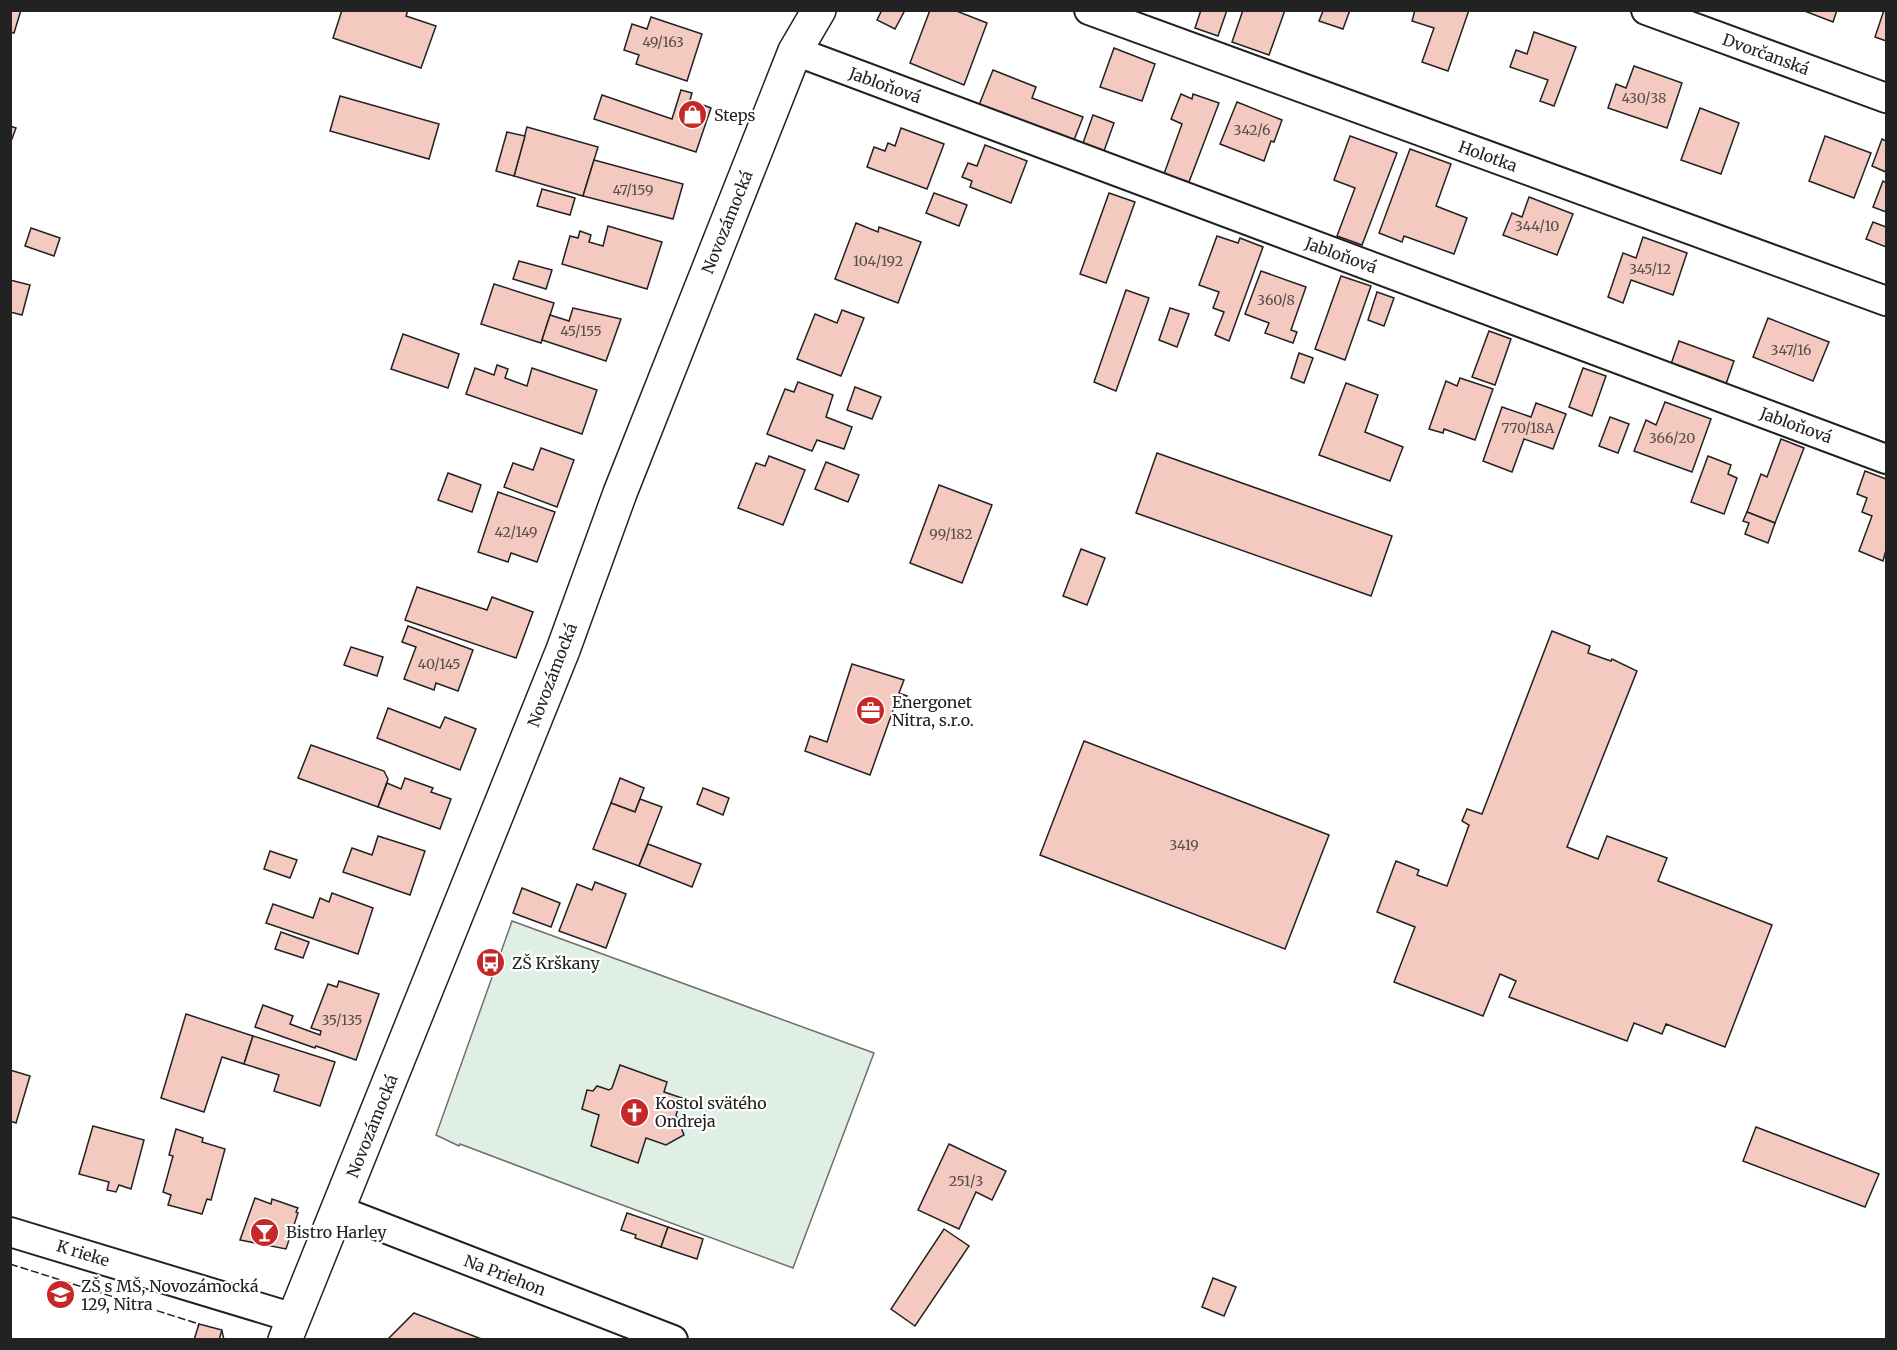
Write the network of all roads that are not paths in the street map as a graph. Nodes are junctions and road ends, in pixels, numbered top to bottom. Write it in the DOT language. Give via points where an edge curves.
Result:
graph roads {
  1 [pos="819,10"];
  2 [pos="1089,10"];
  3 [pos="1646,10"];
  4 [pos="795,51"];
  5 [pos="1887,98"];
  6 [pos="1887,301"];
  7 [pos="1887,459"];
  8 [pos="338,1210"];
  9 [pos="10,1232"];
  10 [pos="289,1329"];
  11 [pos="673,1340"];
  1 -- 4 [label="main road, Novozámocká"];
  2 -- 6 [label="street, Holotka"];
  3 -- 5 [label="street, Dvorčanská"];
  4 -- 7 [label="street, Jabloňová"];
  4 -- 8 [label="main road, Novozámocká" via="620,493 563,650"];
  8 -- 10 [label="main road, Novozámocká"];
  8 -- 11 [label="street, Na Priehon"];
  9 -- 10 [label="street, K rieke"];
}
